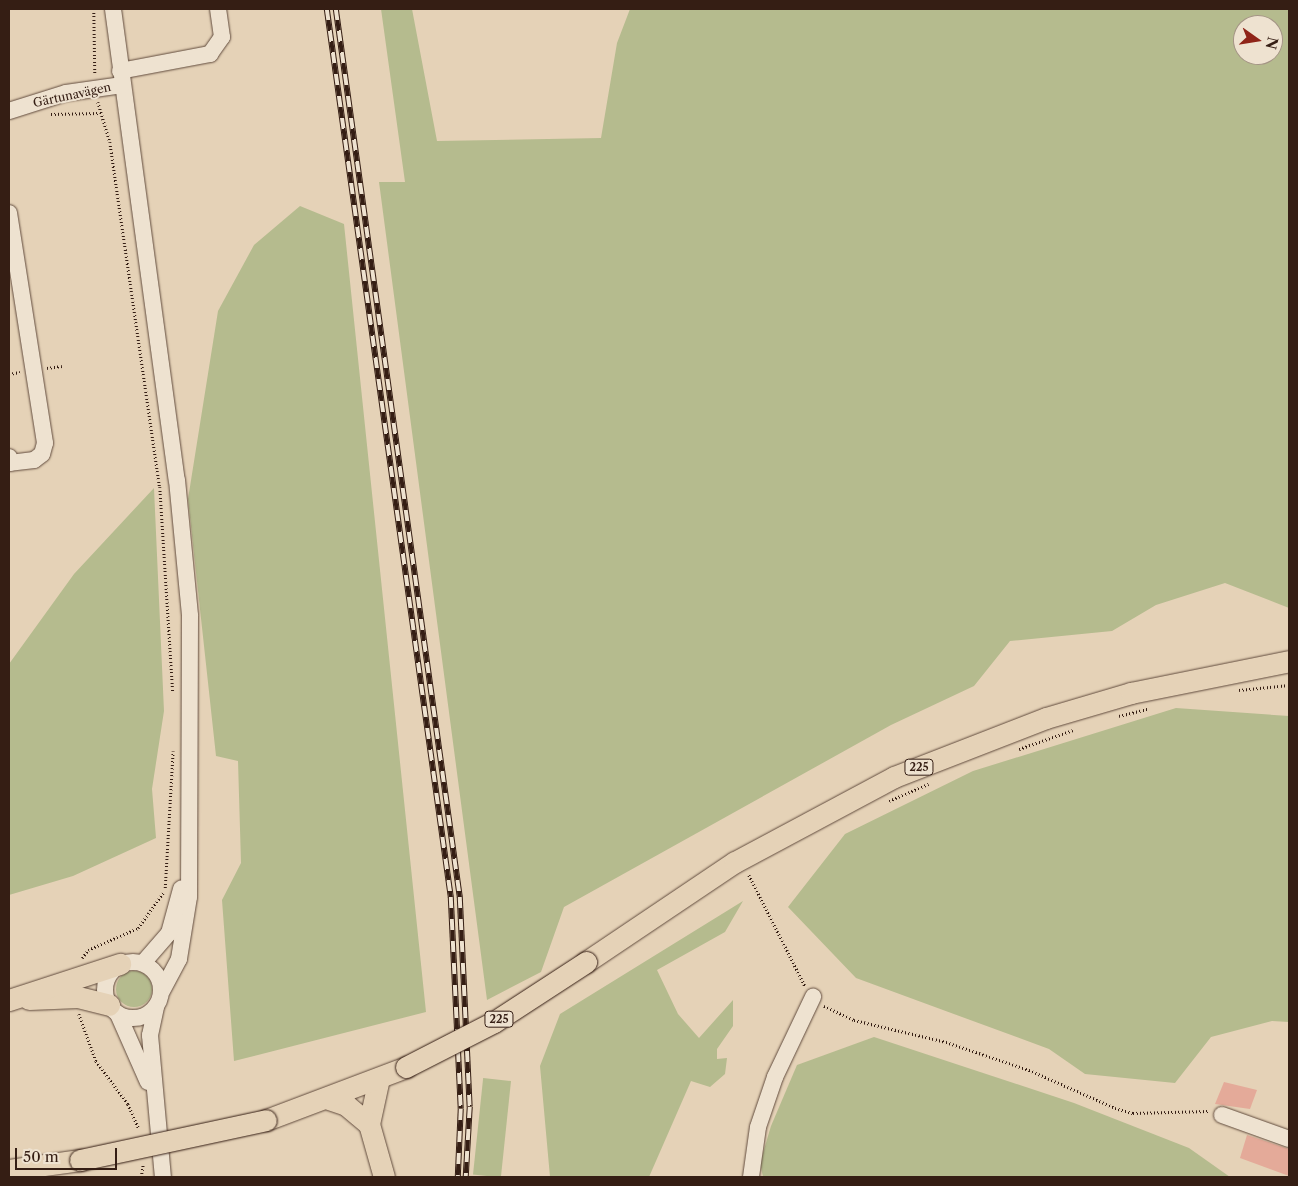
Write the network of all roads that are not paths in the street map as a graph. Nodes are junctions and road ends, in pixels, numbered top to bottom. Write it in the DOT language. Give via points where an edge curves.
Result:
graph roads {
  1 [pos="113,9"];
  2 [pos="218,9"];
  3 [pos="121,78"];
  4 [pos="9,110"];
  5 [pos="9,213"];
  6 [pos="16,290"];
  7 [pos="9,461"];
  8 [pos="1289,661"];
  9 [pos="188,858"];
  10 [pos="143,963"];
  11 [pos="120,964"];
  12 [pos="813,997"];
  13 [pos="159,999"];
  14 [pos="9,1000"];
  15 [pos="114,1009"];
  16 [pos="379,1078"];
  17 [pos="329,1099"];
  18 [pos="156,1112"];
  19 [pos="1222,1115"];
  20 [pos="369,1124"];
  21 [pos="1289,1139"];
  22 [pos="9,1170"];
  23 [pos="162,1177"];
  24 [pos="384,1177"];
  25 [pos="751,1177"];
  1 -- 3 [label="street, Gärtunavägen"];
  2 -- 3 [label="street, Gärtunavägen" via="222,36 210,54"];
  3 -- 4 [label="street, Gärtunavägen" via="95,89"];
  3 -- 9 [label="street" via="177,480 190,616"];
  5 -- 6 [label="street"];
  6 -- 7 [label="street" via="45,450 34,460"];
  8 -- 16 [label="main road, 225, bridge" via="1131,693 1046,718 894,777 734,862 494,1022"];
  9 -- 10 [label="street" via="169,933"];
  9 -- 13 [label="street" via="187,925 179,959"];
  10 -- 11 [label="street"];
  10 -- 13 [label="street" via="157,974"];
  11 -- 14 [label="main road" via="80,974"];
  11 -- 15 [label="street" via="107,978"];
  12 -- 25 [label="street" via="775,1077 758,1127"];
  13 -- 15 [label="street" via="138,1018"];
  13 -- 18 [label="street" via="150,1035"];
  14 -- 15 [label="main road" via="78,997"];
  15 -- 18 [label="street" via="146,1075"];
  16 -- 17 [label="main road, 225"];
  16 -- 20 [label="main road"];
  17 -- 20 [label="main road" via="346,1105"];
  17 -- 22 [label="main road, 225, bridge" via="266,1120 80,1160"];
  18 -- 23 [label="street"];
  19 -- 21 [label="street"];
  20 -- 24 [label="main road"];
}
